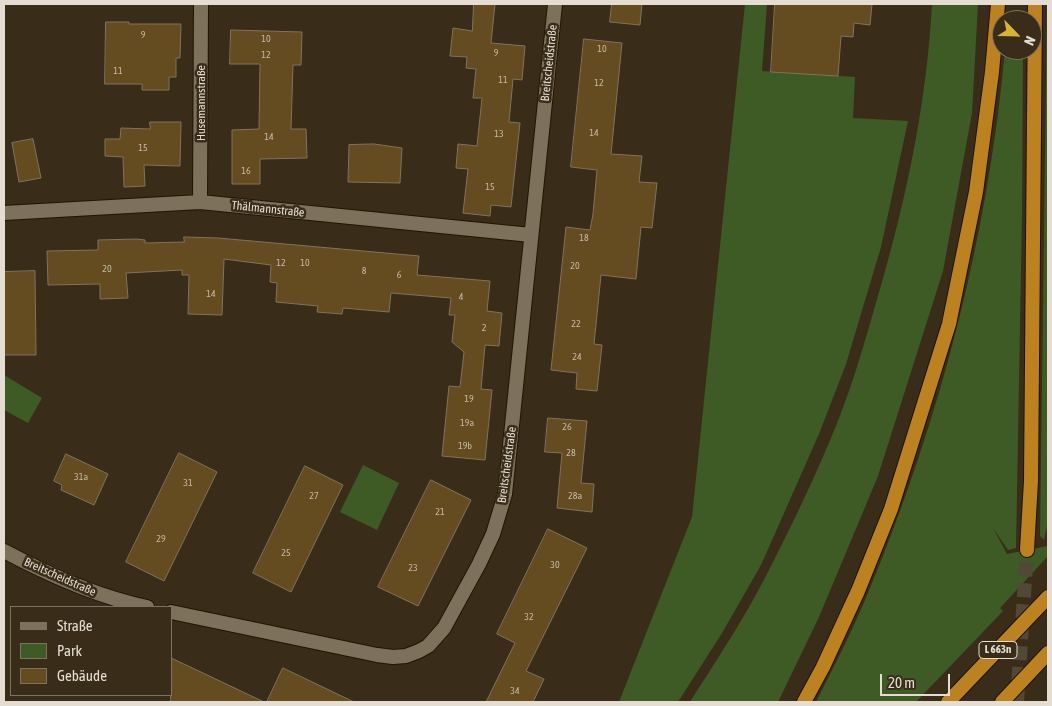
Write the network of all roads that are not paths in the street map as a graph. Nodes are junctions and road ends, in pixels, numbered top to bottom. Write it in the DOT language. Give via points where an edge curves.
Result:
graph roads {
  1 [pos="201,4"];
  2 [pos="555,4"];
  3 [pos="998,4"];
  4 [pos="1035,4"];
  5 [pos="200,202"];
  6 [pos="4,213"];
  7 [pos="531,235"];
  8 [pos="4,550"];
  9 [pos="1027,550"];
  10 [pos="1048,597"];
  11 [pos="142,606"];
  12 [pos="172,612"];
  13 [pos="1048,653"];
  14 [pos="804,702"];
  15 [pos="948,702"];
  16 [pos="1002,702"];
  1 -- 5 [label="street, Husemannstraße"];
  2 -- 7 [label="street, Breitscheidstraße"];
  3 -- 14 [label="highway" via="976,192 949,324 891,509 858,590"];
  4 -- 9 [label="highway" via="1031,481"];
  5 -- 6 [label="street, Thälmannstraße"];
  5 -- 7 [label="street, Thälmannstraße"];
  7 -- 12 [label="street, Breitscheidstraße" via="505,494 493,534 479,564 436,639 419,651 393,657"];
  8 -- 11 [label="street, Breitscheidstraße" via="90,591"];
  10 -- 15 [label="highway, L 663n"];
  13 -- 16 [label="highway"];
}
